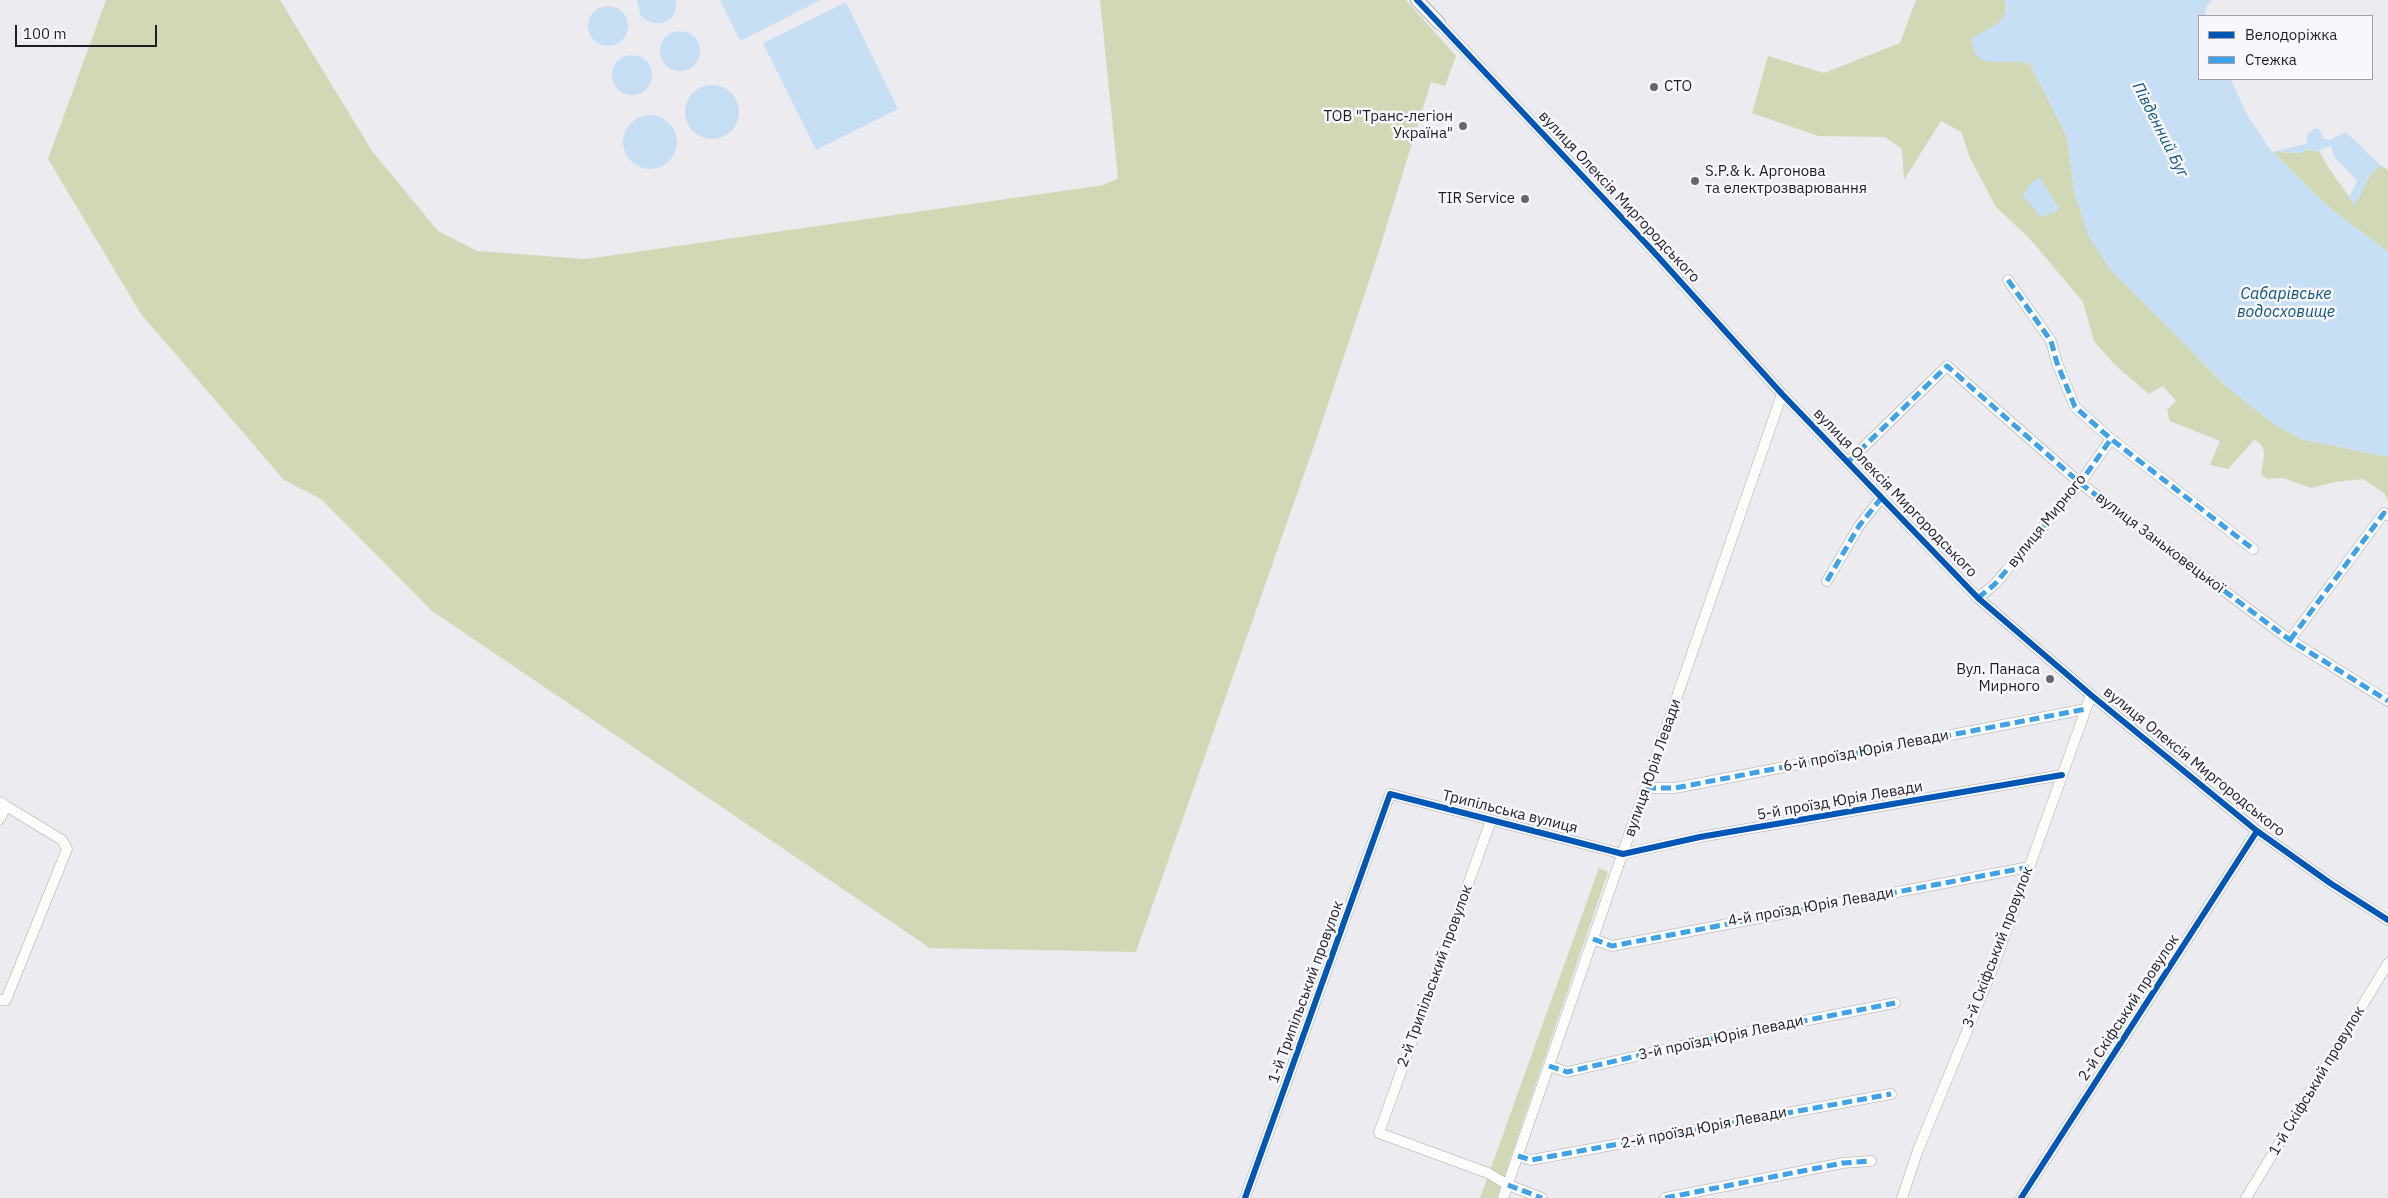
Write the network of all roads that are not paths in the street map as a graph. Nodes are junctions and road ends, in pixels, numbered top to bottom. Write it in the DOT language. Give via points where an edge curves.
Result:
graph roads {
  1 [pos="1418,0"];
  2 [pos="1439,23"];
  3 [pos="2008,280"];
  4 [pos="1782,394"];
  5 [pos="2111,439"];
  6 [pos="1848,462"];
  7 [pos="2080,483"];
  8 [pos="1882,497"];
  9 [pos="2388,515"];
  10 [pos="2253,549"];
  11 [pos="1827,581"];
  12 [pos="1978,598"];
  13 [pos="2290,640"];
  14 [pos="2091,695"];
  15 [pos="2388,701"];
  16 [pos="2086,709"];
  17 [pos="2062,775"];
  18 [pos="1646,788"];
  19 [pos="1390,794"];
  20 [pos="3,804"];
  21 [pos="0,820"];
  22 [pos="1491,820"];
  23 [pos="2257,831"];
  24 [pos="1623,854"];
  25 [pos="2029,867"];
  26 [pos="2388,920"];
  27 [pos="1593,939"];
  28 [pos="2388,963"];
  29 [pos="3,1000"];
  30 [pos="1895,1003"];
  31 [pos="1549,1066"];
  32 [pos="1891,1094"];
  33 [pos="1518,1156"];
  34 [pos="1871,1161"];
  35 [pos="1508,1185"];
  36 [pos="1245,1198"];
  37 [pos="1503,1198"];
  38 [pos="1542,1198"];
  39 [pos="1665,1198"];
  40 [pos="1902,1198"];
  41 [pos="2021,1198"];
  42 [pos="2246,1198"];
  1 -- 2 [label="street"];
  2 -- 4 [label="street, вулиця Олексія Миргородського" via="1651,248"];
  3 -- 5 [label="street" via="2051,341 2075,407"];
  4 -- 6 [label="street, вулиця Олексія Миргородського"];
  4 -- 18 [label="street, вулиця Юрія Левади"];
  5 -- 7 [label="street, вулиця Мирного"];
  5 -- 10 [label="street"];
  6 -- 7 [label="street, вулиця Заньковецької" via="1946,366"];
  6 -- 8 [label="street, вулиця Олексія Миргородського"];
  7 -- 12 [label="street, вулиця Мирного" via="1995,584"];
  7 -- 13 [label="street, вулиця Заньковецької"];
  8 -- 11 [label="street" via="1860,526"];
  8 -- 12 [label="street, вулиця Олексія Миргородського"];
  9 -- 13 [label="street" via="2384,513"];
  12 -- 14 [label="street, вулиця Олексія Миргородського"];
  13 -- 15 [label="street, вулиця Заньковецької"];
  14 -- 16 [label="street, 3-й Скіфський провулок"];
  14 -- 23 [label="street, вулиця Олексія Миргородського"];
  16 -- 17 [label="street, 3-й Скіфський провулок"];
  16 -- 18 [label="street, 6-й проїзд Юрія Левади" via="1675,788"];
  17 -- 24 [label="street, 5-й проїзд Юрія Левади" via="1700,837"];
  17 -- 25 [label="street, 3-й Скіфський провулок"];
  18 -- 24 [label="street, вулиця Юрія Левади"];
  19 -- 22 [label="street, Трипільська вулиця"];
  19 -- 36 [label="street, 1-й Трипільський провулок"];
  20 -- 21 [label="street"];
  20 -- 29 [label="street" via="62,840 67,849"];
  22 -- 24 [label="street, Трипільська вулиця"];
  22 -- 35 [label="street, 2-й Трипільський провулок" via="1379,1133 1488,1173"];
  23 -- 26 [label="street, вулиця Олексія Миргородського"];
  23 -- 41 [label="street, 2-й Скіфський провулок"];
  24 -- 27 [label="street, вулиця Юрія Левади"];
  25 -- 27 [label="street, 4-й проїзд Юрія Левади" via="1612,946"];
  25 -- 40 [label="street, 3-й Скіфський провулок"];
  27 -- 31 [label="street, вулиця Юрія Левади"];
  28 -- 42 [label="street, 1-й Скіфський провулок"];
  30 -- 31 [label="street, 3-й проїзд Юрія Левади" via="1711,1038 1567,1072"];
  31 -- 33 [label="street, вулиця Юрія Левади"];
  32 -- 33 [label="street, 2-й проїзд Юрія Левади" via="1531,1160"];
  33 -- 35 [label="street, вулиця Юрія Левади"];
  34 -- 39 [label="street" via="1843,1163"];
  35 -- 37 [label="street, вулиця Юрія Левади"];
  35 -- 38 [label="street"];
}
